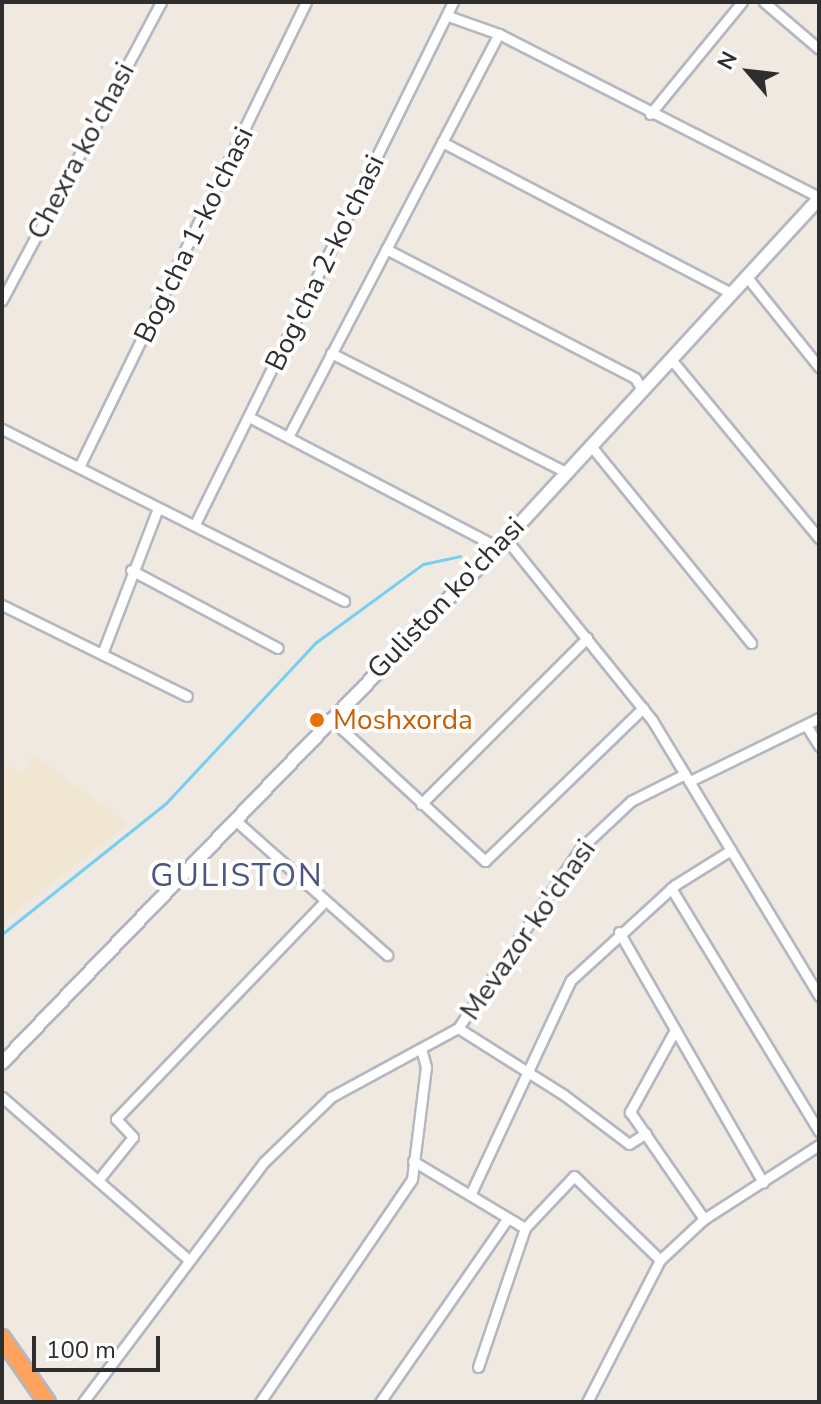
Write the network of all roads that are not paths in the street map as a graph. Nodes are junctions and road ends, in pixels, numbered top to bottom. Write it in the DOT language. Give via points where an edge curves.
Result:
graph roads {
  1 [pos="161,2"];
  2 [pos="306,2"];
  3 [pos="453,2"];
  4 [pos="742,2"];
  5 [pos="764,2"];
  6 [pos="448,16"];
  7 [pos="499,34"];
  8 [pos="819,49"];
  9 [pos="650,114"];
  10 [pos="442,142"];
  11 [pos="819,198"];
  12 [pos="386,249"];
  13 [pos="746,276"];
  14 [pos="729,292"];
  15 [pos="2,300"];
  16 [pos="331,353"];
  17 [pos="670,358"];
  18 [pos="819,367"];
  19 [pos="642,389"];
  20 [pos="249,417"];
  21 [pos="2,429"];
  22 [pos="288,437"];
  23 [pos="591,446"];
  24 [pos="79,467"];
  25 [pos="564,471"];
  26 [pos="158,508"];
  27 [pos="195,524"];
  28 [pos="819,538"];
  29 [pos="501,542"];
  30 [pos="131,570"];
  31 [pos="344,601"];
  32 [pos="2,605"];
  33 [pos="587,638"];
  34 [pos="751,643"];
  35 [pos="278,648"];
  36 [pos="102,654"];
  37 [pos="187,696"];
  38 [pos="643,708"];
  39 [pos="330,718"];
  40 [pos="819,718"];
  41 [pos="806,725"];
  42 [pos="819,746"];
  43 [pos="688,778"];
  44 [pos="421,804"];
  45 [pos="234,819"];
  46 [pos="731,850"];
  47 [pos="671,888"];
  48 [pos="325,901"];
  49 [pos="619,932"];
  50 [pos="387,955"];
  51 [pos="819,996"];
  52 [pos="458,1028"];
  53 [pos="675,1030"];
  54 [pos="422,1052"];
  55 [pos="2,1063"];
  56 [pos="527,1072"];
  57 [pos="2,1097"];
  58 [pos="819,1131"];
  59 [pos="646,1133"];
  60 [pos="819,1145"];
  61 [pos="413,1161"];
  62 [pos="99,1179"];
  63 [pos="763,1182"];
  64 [pos="471,1193"];
  65 [pos="507,1219"];
  66 [pos="704,1219"];
  67 [pos="525,1228"];
  68 [pos="188,1259"];
  69 [pos="660,1260"];
  70 [pos="2,1338"];
  71 [pos="478,1367"];
  72 [pos="47,1402"];
  73 [pos="83,1402"];
  74 [pos="260,1402"];
  75 [pos="380,1402"];
  76 [pos="587,1402"];
  1 -- 15 [label="street, Chexra ko'chasi"];
  2 -- 24 [label="street, Bog'cha 1-ko'chasi"];
  3 -- 6 [label="street, Bog'cha 2-ko'chasi"];
  4 -- 9 [label="street"];
  5 -- 8 [label="street"];
  6 -- 7 [label="street"];
  6 -- 20 [label="street, Bog'cha 2-ko'chasi"];
  7 -- 9 [label="street"];
  7 -- 10 [label="street"];
  9 -- 11 [label="street"];
  10 -- 12 [label="street"];
  10 -- 14 [label="street"];
  11 -- 13 [label="main road, Guliston ko'chasi"];
  12 -- 16 [label="street"];
  12 -- 19 [label="street" via="635,378"];
  13 -- 14 [label="main road, Guliston ko'chasi"];
  13 -- 18 [label="street"];
  14 -- 17 [label="main road, Guliston ko'chasi"];
  16 -- 22 [label="street"];
  16 -- 25 [label="street"];
  17 -- 19 [label="main road, Guliston ko'chasi"];
  17 -- 28 [label="street"];
  19 -- 23 [label="main road, Guliston ko'chasi"];
  20 -- 22 [label="street"];
  20 -- 27 [label="street, Bog'cha 2-ko'chasi"];
  21 -- 24 [label="street"];
  22 -- 29 [label="street"];
  23 -- 25 [label="main road, Guliston ko'chasi"];
  23 -- 34 [label="street"];
  24 -- 26 [label="street"];
  25 -- 29 [label="main road, Guliston ko'chasi"];
  26 -- 27 [label="street"];
  26 -- 30 [label="street"];
  27 -- 31 [label="street"];
  29 -- 33 [label="street"];
  29 -- 39 [label="main road, Guliston ko'chasi"];
  30 -- 35 [label="street"];
  30 -- 36 [label="street"];
  32 -- 36 [label="street"];
  33 -- 38 [label="street"];
  33 -- 44 [label="street"];
  36 -- 37 [label="street"];
  38 -- 43 [label="street"];
  38 -- 44 [label="street" via="485,861"];
  39 -- 44 [label="street"];
  39 -- 45 [label="main road, Guliston ko'chasi"];
  40 -- 41 [label="street, Mevazor ko'chasi"];
  41 -- 42 [label="street"];
  41 -- 43 [label="street, Mevazor ko'chasi"];
  43 -- 46 [label="street"];
  43 -- 52 [label="street, Mevazor ko'chasi" via="631,801 581,848"];
  45 -- 48 [label="street"];
  45 -- 55 [label="main road, Guliston ko'chasi"];
  46 -- 47 [label="street"];
  46 -- 51 [label="street"];
  47 -- 49 [label="street"];
  47 -- 58 [label="street"];
  48 -- 50 [label="street"];
  48 -- 62 [label="street" via="116,1119 133,1137"];
  49 -- 53 [label="street"];
  49 -- 56 [label="street" via="571,980"];
  52 -- 54 [label="street, Mevazor ko'chasi"];
  52 -- 56 [label="street"];
  53 -- 59 [label="street" via="630,1112"];
  53 -- 63 [label="street"];
  54 -- 61 [label="street" via="426,1067"];
  54 -- 68 [label="street, Mevazor ko'chasi" via="331,1097 264,1162"];
  56 -- 59 [label="street" via="629,1144"];
  56 -- 64 [label="street"];
  57 -- 62 [label="street"];
  59 -- 66 [label="street"];
  60 -- 63 [label="street"];
  61 -- 64 [label="street"];
  61 -- 74 [label="street" via="412,1179"];
  62 -- 68 [label="street"];
  63 -- 66 [label="street"];
  64 -- 65 [label="street"];
  65 -- 67 [label="street"];
  65 -- 75 [label="street"];
  66 -- 69 [label="street"];
  67 -- 69 [label="street" via="574,1176"];
  67 -- 71 [label="street"];
  68 -- 73 [label="street, Mevazor ko'chasi"];
  69 -- 76 [label="street"];
  70 -- 72 [label="highway"];
}
